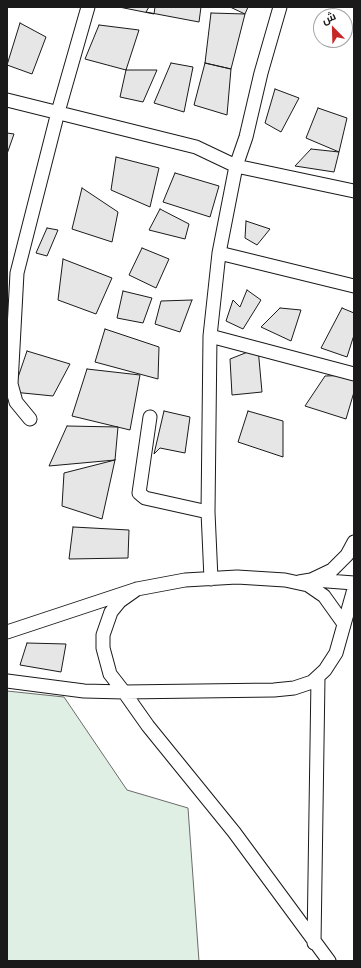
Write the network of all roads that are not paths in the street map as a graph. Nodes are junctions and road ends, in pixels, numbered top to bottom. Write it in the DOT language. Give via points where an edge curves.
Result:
graph roads {
  1 [pos="88,7"];
  2 [pos="280,7"];
  3 [pos="7,100"];
  4 [pos="58,112"];
  5 [pos="236,166"];
  6 [pos="354,192"];
  7 [pos="219,253"];
  8 [pos="354,286"];
  9 [pos="210,336"];
  10 [pos="354,374"];
  11 [pos="150,417"];
  12 [pos="30,419"];
  13 [pos="208,512"];
  14 [pos="354,542"];
  15 [pos="211,579"];
  16 [pos="305,581"];
  17 [pos="354,583"];
  18 [pos="137,589"];
  19 [pos="354,589"];
  20 [pos="344,624"];
  21 [pos="7,632"];
  22 [pos="318,678"];
  23 [pos="7,681"];
  24 [pos="124,692"];
  25 [pos="314,943"];
  26 [pos="329,961"];
  1 -- 4 [label="street"];
  2 -- 5 [label="street"];
  3 -- 4 [label="street"];
  4 -- 5 [label="street" via="196,147"];
  4 -- 12 [label="street" via="17,273 11,384 16,402"];
  5 -- 6 [label="street"];
  5 -- 7 [label="street"];
  7 -- 8 [label="street"];
  7 -- 9 [label="street"];
  9 -- 10 [label="street"];
  9 -- 13 [label="street"];
  11 -- 13 [label="street" via="139,493 145,498"];
  13 -- 15 [label="street"];
  14 -- 16 [label="street" via="347,555 332,570"];
  15 -- 16 [label="street" via="237,577"];
  15 -- 18 [label="street" via="185,580"];
  16 -- 17 [label="street"];
  16 -- 20 [label="street" via="320,592"];
  18 -- 21 [label="street"];
  18 -- 24 [label="street" via="120,601 111,612 103,635 103,648 110,674"];
  19 -- 20 [label="street"];
  20 -- 22 [label="street" via="336,653"];
  22 -- 24 [label="street" via="294,688"];
  22 -- 25 [label="street"];
  23 -- 24 [label="street" via="84,691"];
  24 -- 25 [label="street" via="148,726 234,832"];
  25 -- 26 [label="street"];
}
